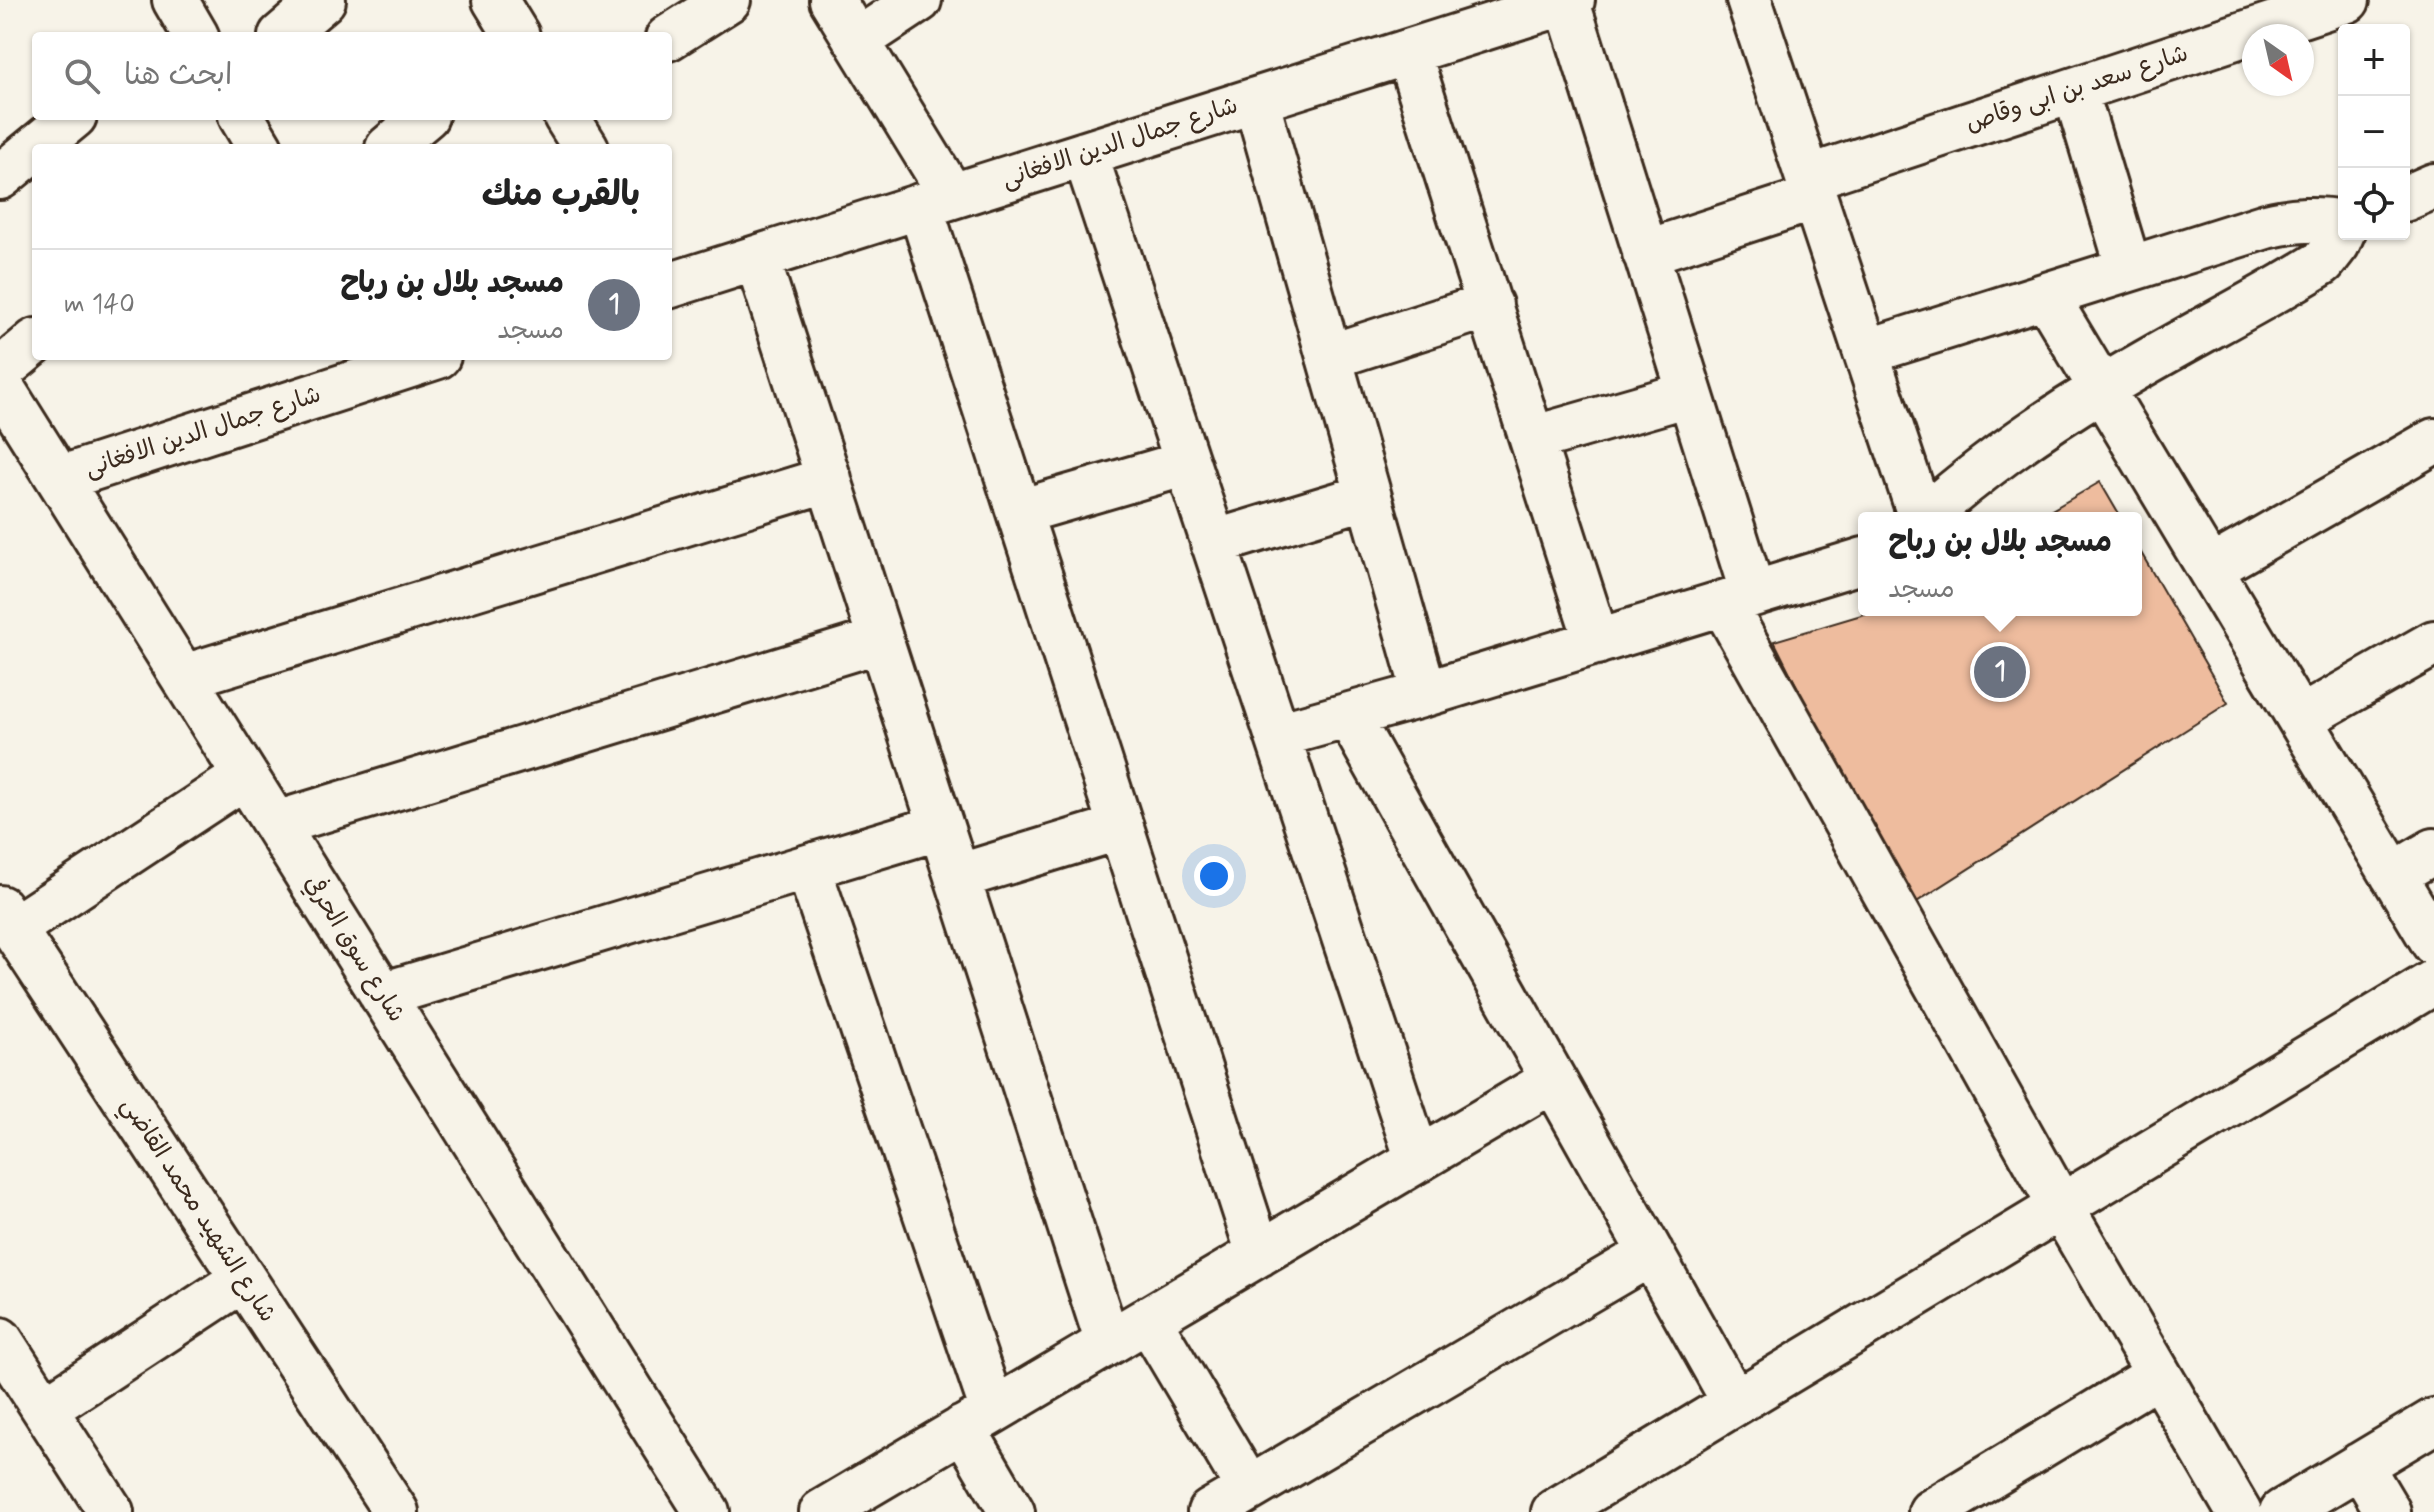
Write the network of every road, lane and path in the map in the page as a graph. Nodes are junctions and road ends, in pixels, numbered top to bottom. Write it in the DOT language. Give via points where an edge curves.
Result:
graph roads {
  1 [pos="323,0"];
  2 [pos="495,0"];
  3 [pos="728,0"];
  4 [pos="832,0"];
  5 [pos="919,0"];
  6 [pos="1749,0"];
  7 [pos="1563,2"];
  8 [pos="2322,4"];
  9 [pos="286,32"];
  10 [pos="515,32"];
  11 [pos="672,35"];
  12 [pos="857,41"];
  13 [pos="1408,52"];
  14 [pos="2075,90"];
  15 [pos="1256,100"];
  16 [pos="69,120"];
  17 [pos="243,120"];
  18 [pos="421,120"];
  19 [pos="568,120"];
  20 [pos="40,144"];
  21 [pos="258,144"];
  22 [pos="393,144"];
  23 [pos="584,144"];
  24 [pos="32,151"];
  25 [pos="1085,154"];
  26 [pos="0,177"];
  27 [pos="2434,186"];
  28 [pos="1811,188"];
  29 [pos="2410,196"];
  30 [pos="936,201"];
  31 [pos="2338,224"];
  32 [pos="2338,240"];
  33 [pos="1645,253"];
  34 [pos="757,258"];
  35 [pos="2129,269"];
  36 [pos="672,283"];
  37 [pos="2046,296"];
  38 [pos="1490,305"];
  39 [pos="32,344"];
  40 [pos="1866,352"];
  41 [pos="1329,357"];
  42 [pos="409,360"];
  43 [pos="380,364"];
  44 [pos="0,371"];
  45 [pos="0,385"];
  46 [pos="2101,388"];
  47 [pos="1689,394"];
  48 [pos="1532,439"];
  49 [pos="2434,441"];
  50 [pos="1187,463"];
  51 [pos="59,479"];
  52 [pos="829,479"];
  53 [pos="1368,496"];
  54 [pos="1019,512"];
  55 [pos="1920,512"];
  56 [pos="1929,512"];
  57 [pos="1213,543"];
  58 [pos="1858,562"];
  59 [pos="2210,569"];
  60 [pos="1738,598"];
  61 [pos="880,640"];
  62 [pos="1597,642"];
  63 [pos="2434,643"];
  64 [pos="184,677"];
  65 [pos="1425,694"];
  66 [pos="1349,716"];
  67 [pos="2300,719"];
  68 [pos="1278,735"];
  69 [pos="245,776"];
  70 [pos="276,824"];
  71 [pos="941,827"];
  72 [pos="1121,827"];
  73 [pos="2434,851"];
  74 [pos="808,867"];
  75 [pos="2393,875"];
  76 [pos="957,877"];
  77 [pos="10,940"];
  78 [pos="2434,943"];
  79 [pos="2434,982"];
  80 [pos="382,995"];
  81 [pos="1553,1080"];
  82 [pos="1418,1160"];
  83 [pos="2061,1207"];
  84 [pos="1651,1253"];
  85 [pos="1259,1254"];
  86 [pos="243,1279"];
  87 [pos="1148,1319"];
  88 [pos="0,1340"];
  89 [pos="1108,1343"];
  90 [pos="2158,1375"];
  91 [pos="1735,1403"];
  92 [pos="45,1409"];
  93 [pos="978,1420"];
  94 [pos="2434,1421"];
  95 [pos="2360,1465"];
  96 [pos="1249,1489"];
  97 [pos="1991,1497"];
  98 [pos="111,1512"];
  99 [pos="396,1512"];
  100 [pos="707,1512"];
  101 [pos="822,1512"];
  102 [pos="1012,1512"];
  103 [pos="1210,1512"];
  104 [pos="1554,1512"];
  105 [pos="1931,1512"];
  106 [pos="2239,1512"];
  107 [pos="2282,1512"];
  108 [pos="2388,1512"];
  1 -- 9 [label="street"];
  2 -- 10 [label="street"];
  3 -- 11 [label="street"];
  4 -- 12 [label="street"];
  5 -- 12 [label="street"];
  6 -- 28 [label="street"];
  7 -- 13 [label="street, شارع جمال الدين الافغانى"];
  7 -- 33 [label="street"];
  8 -- 14 [label="street, شارع سعد بن ابى وقاص"];
  12 -- 30 [label="street"];
  13 -- 15 [label="street, شارع جمال الدين الافغانى"];
  13 -- 38 [label="street"];
  14 -- 28 [label="street, شارع سعد بن ابى وقاص"];
  14 -- 35 [label="street"];
  15 -- 25 [label="street, شارع جمال الدين الافغانى"];
  15 -- 41 [label="street"];
  16 -- 20 [label="street"];
  17 -- 21 [label="street"];
  18 -- 22 [label="street"];
  19 -- 23 [label="street"];
  24 -- 26 [label="street"];
  25 -- 30 [label="street, شارع جمال الدين الافغانى"];
  25 -- 50 [label="street"];
  27 -- 29 [label="street"];
  28 -- 33 [label="street, شارع سعد بن ابى وقاص"];
  28 -- 40 [label="street"];
  30 -- 34 [label="street, شارع جمال الدين الافغانى"];
  30 -- 54 [label="street"];
  31 -- 35 [label="street" via="2292,219"];
  32 -- 46 [label="street" via="2323,262"];
  33 -- 47 [label="street"];
  34 -- 36 [label="street, شارع جمال الدين الافغانى"];
  34 -- 52 [label="street"];
  35 -- 37 [label="street"];
  37 -- 40 [label="street"];
  37 -- 46 [label="street"];
  38 -- 41 [label="street"];
  38 -- 48 [label="street"];
  39 -- 44 [label="street"];
  40 -- 55 [label="street"];
  41 -- 53 [label="street"];
  42 -- 43 [label="street, شارع جمال الدين الافغانى"];
  43 -- 51 [label="street, شارع جمال الدين الافغانى"];
  45 -- 51 [label="street, شارع سوق الحرفي"];
  46 -- 56 [label="street" via="1992,461"];
  46 -- 59 [label="street"];
  47 -- 48 [label="street"];
  47 -- 60 [label="street"];
  48 -- 62 [label="street"];
  49 -- 59 [label="street"];
  50 -- 54 [label="street"];
  50 -- 57 [label="street"];
  51 -- 64 [label="street, شارع سوق الحرفي"];
  52 -- 61 [label="street"];
  52 -- 64 [label="street"];
  53 -- 57 [label="street"];
  53 -- 65 [label="street"];
  54 -- 72 [label="street"];
  57 -- 68 [label="street"];
  58 -- 60 [label="street"];
  59 -- 67 [label="street"];
  60 -- 62 [label="street"];
  60 -- 83 [label="street"];
  61 -- 70 [label="street"];
  61 -- 71 [label="street"];
  62 -- 65 [label="street"];
  63 -- 67 [label="street"];
  64 -- 69 [label="street, شارع سوق الحرفي"];
  65 -- 66 [label="street"];
  66 -- 68 [label="street"];
  66 -- 81 [label="street"];
  67 -- 75 [label="street"];
  68 -- 82 [label="street"];
  69 -- 70 [label="street, شارع سوق الحرفي"];
  69 -- 77 [label="street"];
  70 -- 80 [label="street, شارع سوق الحرفي"];
  71 -- 74 [label="street"];
  71 -- 76 [label="street"];
  72 -- 76 [label="street"];
  72 -- 85 [label="street"];
  73 -- 75 [label="street"];
  74 -- 80 [label="street"];
  74 -- 93 [label="street"];
  75 -- 78 [label="street"];
  76 -- 89 [label="street"];
  77 -- 86 [label="street, شارع الشهيد محمد القاضي"];
  79 -- 83 [label="street"];
  80 -- 100 [label="street, شارع سوق الحرفي"];
  81 -- 82 [label="street"];
  81 -- 84 [label="street"];
  82 -- 85 [label="street"];
  83 -- 90 [label="street"];
  83 -- 91 [label="street"];
  84 -- 91 [label="street"];
  84 -- 96 [label="street"];
  85 -- 87 [label="street"];
  86 -- 92 [label="street"];
  86 -- 99 [label="street, شارع الشهيد محمد القاضي"];
  87 -- 89 [label="street"];
  87 -- 96 [label="street"];
  88 -- 92 [label="street"];
  89 -- 93 [label="street"];
  90 -- 97 [label="street"];
  90 -- 106 [label="street"];
  91 -- 104 [label="street"];
  92 -- 98 [label="street"];
  93 -- 101 [label="street"];
  93 -- 102 [label="street"];
  94 -- 95 [label="street"];
  95 -- 107 [label="street"];
  95 -- 108 [label="street"];
  96 -- 103 [label="street"];
  97 -- 105 [label="street"];
}
